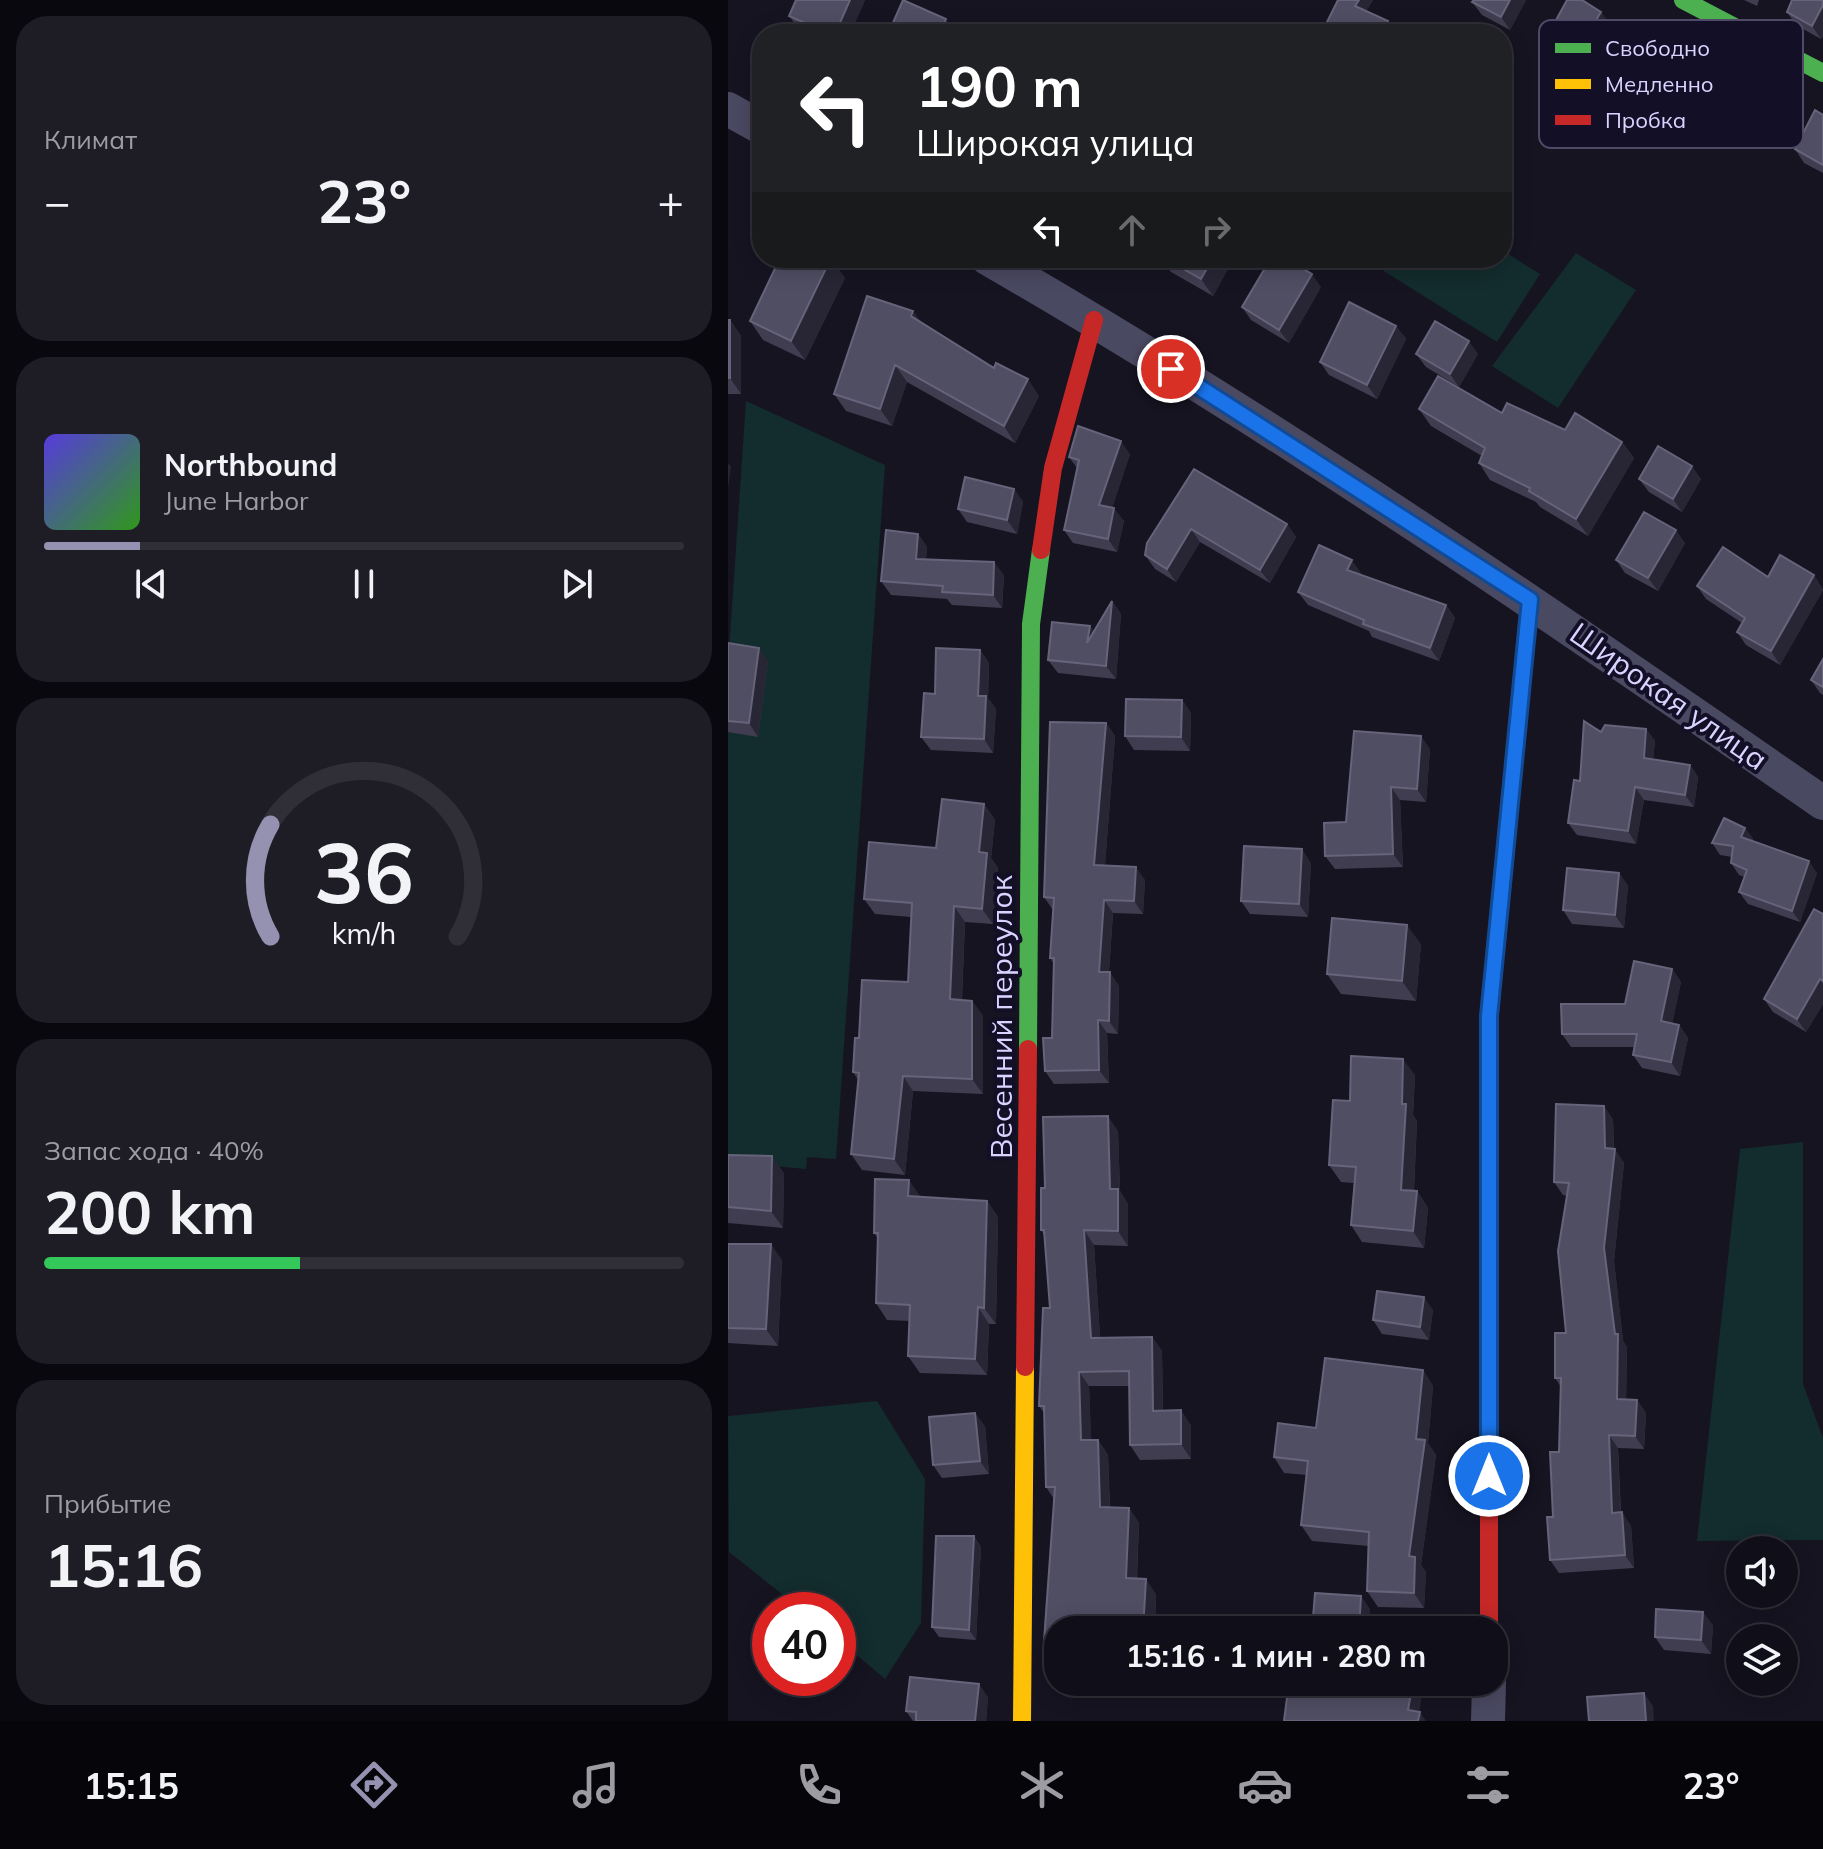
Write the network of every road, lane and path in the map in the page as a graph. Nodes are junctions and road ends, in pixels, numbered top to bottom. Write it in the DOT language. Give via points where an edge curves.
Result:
graph roads {
  1 [pos="1683,0"];
  2 [pos="1721,20"];
  3 [pos="1803,63"];
  4 [pos="1823,73"];
  5 [pos="728,109"];
  6 [pos="752,122"];
  7 [pos="1004,268"];
  8 [pos="1094,320"];
  9 [pos="1530,600"];
  10 [pos="1823,803"];
  11 [pos="1489,1616"];
  12 [pos="1489,1696"];
  13 [pos="1022,1721"];
  14 [pos="1488,1721"];
  1 -- 2 [label="street"];
  3 -- 4 [label="street"];
  5 -- 6 [label="street"];
  7 -- 8 [label="street, Широкая улица"];
  8 -- 9 [label="street, Широкая улица"];
  8 -- 13 [label="street, Весенний переулок" via="1053,468 1031,624"];
  9 -- 10 [label="street, Широкая улица"];
  9 -- 11 [label="street" via="1489,1016"];
  12 -- 14 [label="street"];
}
